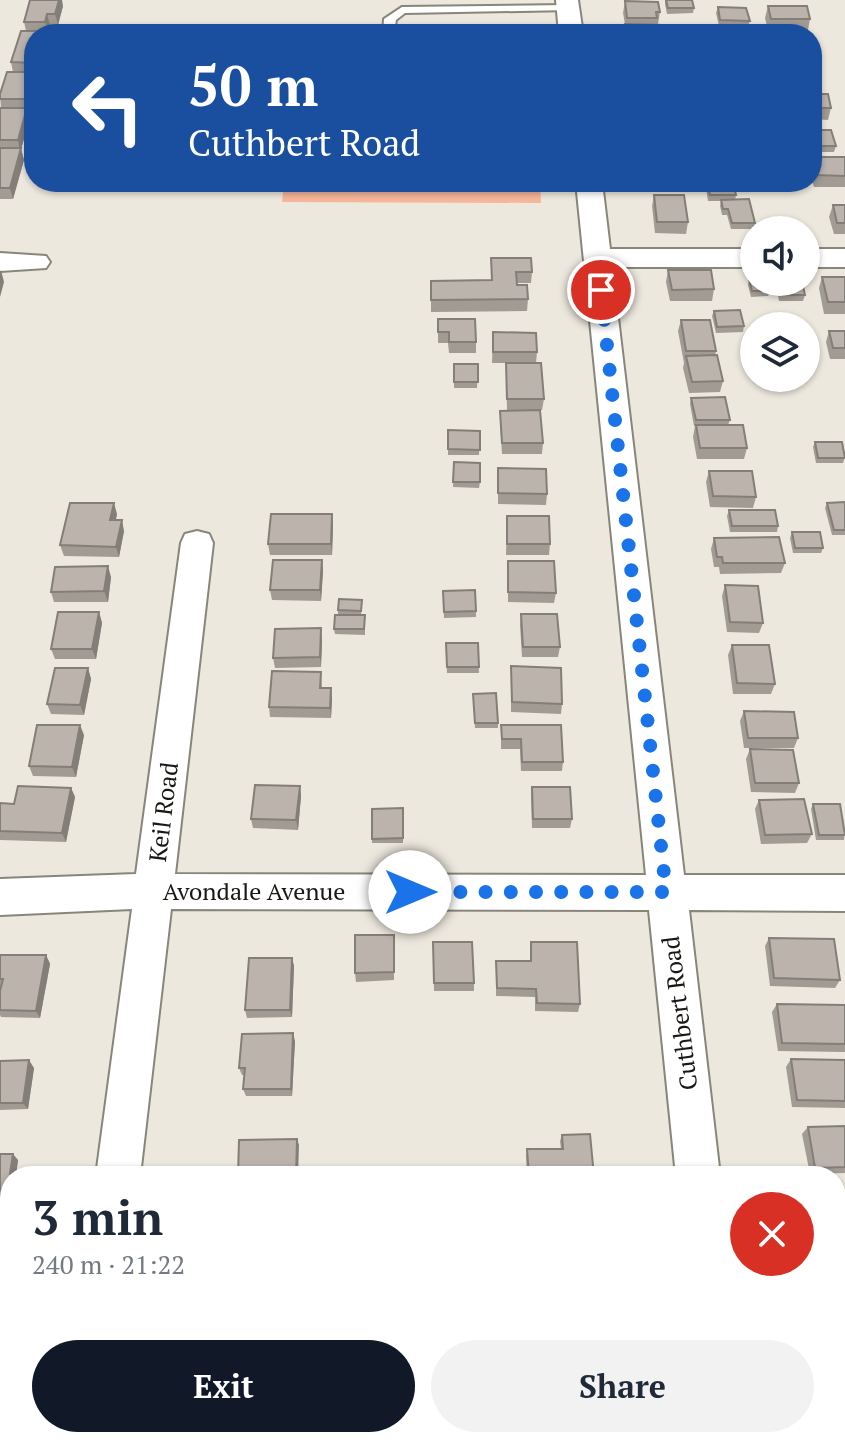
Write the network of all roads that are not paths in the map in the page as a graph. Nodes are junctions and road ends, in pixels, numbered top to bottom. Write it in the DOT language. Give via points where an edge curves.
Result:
graph roads {
  1 [pos="569,18"];
  2 [pos="390,24"];
  3 [pos="492,24"];
  4 [pos="590,192"];
  5 [pos="598,258"];
  6 [pos="740,258"];
  7 [pos="820,258"];
  8 [pos="845,258"];
  9 [pos="0,262"];
  10 [pos="36,262"];
  11 [pos="197,543"];
  12 [pos="154,891"];
  13 [pos="666,892"];
  14 [pos="845,893"];
  15 [pos="0,897"];
  16 [pos="119,1166"];
  17 [pos="697,1166"];
  1 -- 2 [label="lane" via="402,10"];
  1 -- 3 [label="lane"];
  4 -- 5 [label="street, Cuthbert Road"];
  5 -- 6 [label="street"];
  5 -- 13 [label="street, Cuthbert Road"];
  7 -- 8 [label="street"];
  9 -- 10 [label="street"];
  11 -- 12 [label="street, Keil Road"];
  12 -- 13 [label="street, Avondale Avenue"];
  12 -- 15 [label="street, Avondale Avenue"];
  12 -- 16 [label="street, Keil Road"];
  13 -- 14 [label="street, Avondale Avenue"];
  13 -- 17 [label="street, Cuthbert Road"];
}
